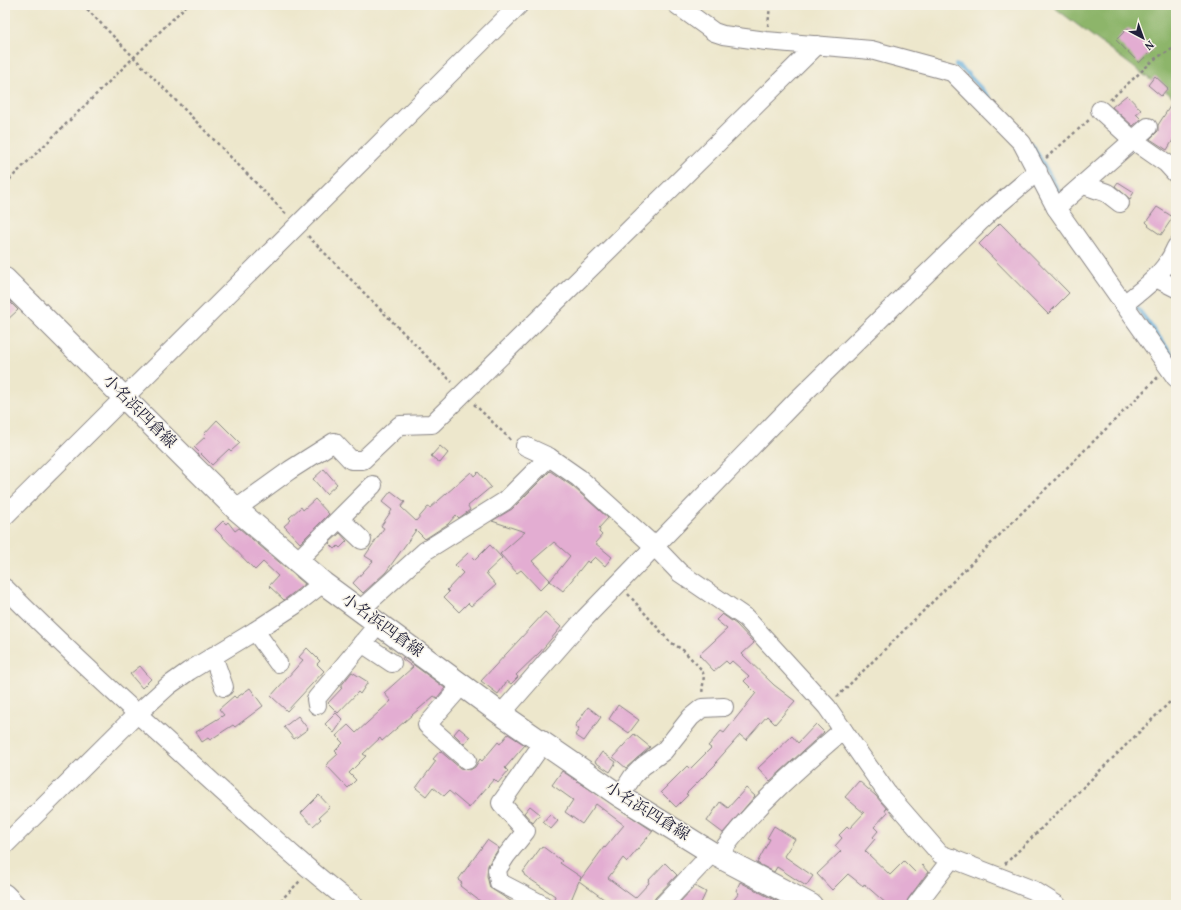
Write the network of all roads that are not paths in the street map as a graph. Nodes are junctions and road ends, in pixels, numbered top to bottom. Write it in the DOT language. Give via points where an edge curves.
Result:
graph roads {
  1 [pos="519,5"];
  2 [pos="677,5"];
  3 [pos="817,45"];
  4 [pos="1100,110"];
  5 [pos="1148,127"];
  6 [pos="1133,140"];
  7 [pos="1038,171"];
  8 [pos="1176,174"];
  9 [pos="1084,184"];
  10 [pos="1120,203"];
  11 [pos="1061,204"];
  12 [pos="1176,246"];
  13 [pos="1156,278"];
  14 [pos="5,279"];
  15 [pos="1176,288"];
  16 [pos="1129,301"];
  17 [pos="1172,372"];
  18 [pos="124,398"];
  19 [pos="525,446"];
  20 [pos="549,457"];
  21 [pos="373,485"];
  22 [pos="236,509"];
  23 [pos="5,516"];
  24 [pos="340,519"];
  25 [pos="362,540"];
  26 [pos="654,546"];
  27 [pos="296,561"];
  28 [pos="323,583"];
  29 [pos="5,588"];
  30 [pos="360,610"];
  31 [pos="378,624"];
  32 [pos="256,631"];
  33 [pos="362,643"];
  34 [pos="213,656"];
  35 [pos="278,663"];
  36 [pos="392,664"];
  37 [pos="462,685"];
  38 [pos="224,687"];
  39 [pos="316,705"];
  40 [pos="724,707"];
  41 [pos="137,714"];
  42 [pos="501,714"];
  43 [pos="843,730"];
  44 [pos="543,743"];
  45 [pos="467,760"];
  46 [pos="620,796"];
  47 [pos="5,845"];
  48 [pos="715,854"];
  49 [pos="952,858"];
  50 [pos="5,892"];
  51 [pos="797,902"];
  52 [pos="1049,903"];
  53 [pos="17,905"];
  54 [pos="354,905"];
  55 [pos="543,905"];
  56 [pos="663,905"];
  57 [pos="916,905"];
  1 -- 18 [label="street"];
  2 -- 3 [label="street" via="714,32 724,35"];
  3 -- 7 [label="street" via="871,50 952,72 1022,143"];
  3 -- 22 [label="street" via="432,424 400,425 363,460 351,460 334,442"];
  4 -- 6 [label="street"];
  5 -- 6 [label="street"];
  6 -- 8 [label="street" via="1166,163"];
  6 -- 9 [label="street"];
  7 -- 11 [label="street"];
  7 -- 26 [label="street" via="992,210 835,362"];
  9 -- 10 [label="street" via="1107,193"];
  9 -- 11 [label="street"];
  11 -- 16 [label="street"];
  12 -- 13 [label="street"];
  13 -- 15 [label="street"];
  13 -- 16 [label="street"];
  14 -- 18 [label="main road, 小名浜四倉線"];
  16 -- 17 [label="street"];
  18 -- 22 [label="main road, 小名浜四倉線"];
  18 -- 23 [label="street"];
  19 -- 20 [label="street"];
  20 -- 26 [label="street" via="579,478"];
  20 -- 30 [label="street" via="505,501 425,551"];
  21 -- 24 [label="street"];
  22 -- 27 [label="main road, 小名浜四倉線"];
  24 -- 25 [label="street"];
  24 -- 27 [label="street"];
  26 -- 42 [label="street" via="585,618"];
  26 -- 43 [label="street" via="680,573 746,618 826,707"];
  27 -- 28 [label="main road, 小名浜四倉線"];
  28 -- 30 [label="main road, 小名浜四倉線"];
  28 -- 32 [label="street"];
  29 -- 41 [label="street"];
  30 -- 31 [label="main road, 小名浜四倉線"];
  31 -- 33 [label="street"];
  31 -- 37 [label="main road, 小名浜四倉線"];
  32 -- 34 [label="street"];
  32 -- 35 [label="street"];
  33 -- 36 [label="street"];
  33 -- 39 [label="street" via="316,699"];
  34 -- 38 [label="street"];
  34 -- 41 [label="street" via="168,686"];
  37 -- 42 [label="main road, 小名浜四倉線"];
  37 -- 45 [label="street" via="427,725"];
  40 -- 46 [label="street" via="702,708 681,728 664,751 643,766"];
  41 -- 47 [label="street"];
  41 -- 54 [label="street" via="310,871"];
  42 -- 44 [label="main road, 小名浜四倉線"];
  43 -- 48 [label="street" via="789,777"];
  43 -- 49 [label="street" via="887,793 940,854"];
  44 -- 46 [label="main road, 小名浜四倉線"];
  44 -- 55 [label="street" via="501,803 526,831 497,870 499,882"];
  46 -- 48 [label="main road, 小名浜四倉線"];
  48 -- 51 [label="main road, 小名浜四倉線"];
  48 -- 56 [label="street"];
  49 -- 52 [label="street" via="1033,890"];
  49 -- 57 [label="street"];
  50 -- 53 [label="street"];
}
